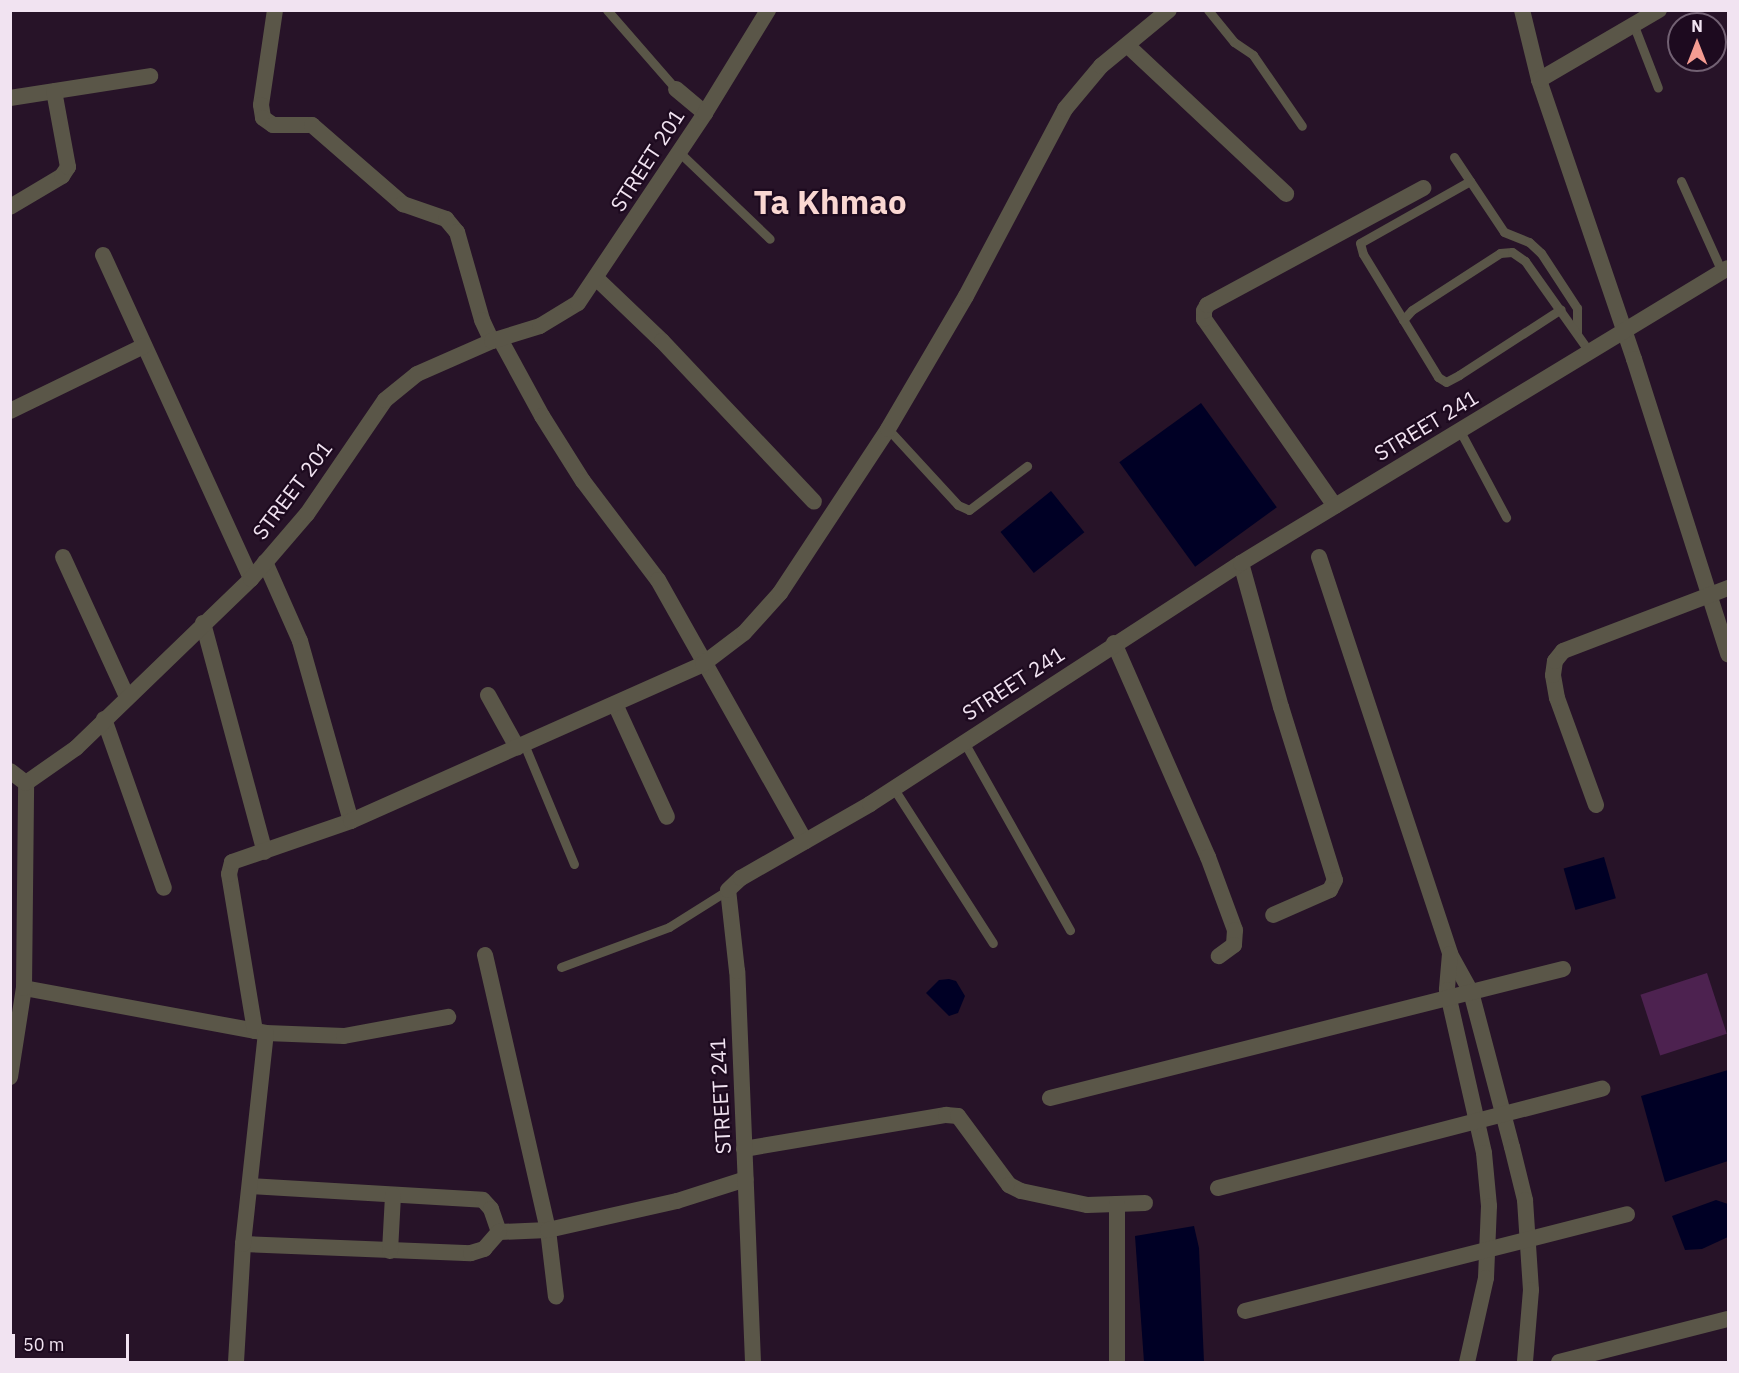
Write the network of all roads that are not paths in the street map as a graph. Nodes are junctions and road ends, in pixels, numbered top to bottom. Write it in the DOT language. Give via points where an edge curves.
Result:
graph roads {
  1 [pos="275,10"];
  2 [pos="607,10"];
  3 [pos="768,10"];
  4 [pos="1168,10"];
  5 [pos="1208,10"];
  6 [pos="1522,10"];
  7 [pos="1659,10"];
  8 [pos="1634,26"];
  9 [pos="1127,45"];
  10 [pos="150,76"];
  11 [pos="1539,80"];
  12 [pos="1658,88"];
  13 [pos="676,89"];
  14 [pos="54,91"];
  15 [pos="10,98"];
  16 [pos="705,113"];
  17 [pos="1302,126"];
  18 [pos="680,153"];
  19 [pos="1454,157"];
  20 [pos="1470,181"];
  21 [pos="1681,181"];
  22 [pos="1423,188"];
  23 [pos="1286,194"];
  24 [pos="10,207"];
  25 [pos="770,239"];
  26 [pos="103,255"];
  27 [pos="1725,270"];
  28 [pos="596,278"];
  29 [pos="1561,309"];
  30 [pos="1403,320"];
  31 [pos="1623,330"];
  32 [pos="1577,332"];
  33 [pos="496,340"];
  34 [pos="144,346"];
  35 [pos="1588,350"];
  36 [pos="10,411"];
  37 [pos="888,429"];
  38 [pos="1460,431"];
  39 [pos="1027,466"];
  40 [pos="814,502"];
  41 [pos="1335,506"];
  42 [pos="1506,518"];
  43 [pos="63,557"];
  44 [pos="1319,557"];
  45 [pos="265,562"];
  46 [pos="1241,563"];
  47 [pos="251,579"];
  48 [pos="1728,588"];
  49 [pos="1709,596"];
  50 [pos="203,623"];
  51 [pos="1114,643"];
  52 [pos="1728,654"];
  53 [pos="704,664"];
  54 [pos="488,695"];
  55 [pos="127,697"];
  56 [pos="615,704"];
  57 [pos="104,719"];
  58 [pos="964,742"];
  59 [pos="520,745"];
  60 [pos="10,771"];
  61 [pos="26,783"];
  62 [pos="894,789"];
  63 [pos="1596,805"];
  64 [pos="667,817"];
  65 [pos="351,821"];
  66 [pos="805,841"];
  67 [pos="265,852"];
  68 [pos="574,864"];
  69 [pos="164,888"];
  70 [pos="728,890"];
  71 [pos="1273,915"];
  72 [pos="1070,930"];
  73 [pos="993,943"];
  74 [pos="1450,954"];
  75 [pos="485,955"];
  76 [pos="1219,956"];
  77 [pos="561,967"];
  78 [pos="1563,969"];
  79 [pos="24,988"];
  80 [pos="1471,992"];
  81 [pos="1448,998"];
  82 [pos="448,1017"];
  83 [pos="261,1032"];
  84 [pos="10,1077"];
  85 [pos="1602,1089"];
  86 [pos="1050,1098"];
  87 [pos="1504,1114"];
  88 [pos="1476,1121"];
  89 [pos="744,1149"];
  90 [pos="746,1179"];
  91 [pos="250,1186"];
  92 [pos="1218,1188"];
  93 [pos="393,1195"];
  94 [pos="1145,1203"];
  95 [pos="1117,1204"];
  96 [pos="1627,1214"];
  97 [pos="548,1230"];
  98 [pos="499,1232"];
  99 [pos="1528,1240"];
  100 [pos="243,1244"];
  101 [pos="1488,1250"];
  102 [pos="390,1251"];
  103 [pos="556,1297"];
  104 [pos="1245,1311"];
  105 [pos="1728,1319"];
  106 [pos="236,1362"];
  107 [pos="753,1362"];
  108 [pos="1118,1362"];
  109 [pos="1467,1362"];
  110 [pos="1525,1362"];
  111 [pos="1559,1362"];
  1 -- 33 [label="street" via="261,105 263,118 273,125 312,125 403,204 446,219 457,232"];
  2 -- 13 [label="lane"];
  3 -- 16 [label="street, STREET 201"];
  4 -- 9 [label="street"];
  5 -- 17 [label="lane" via="1234,42 1253,55"];
  6 -- 11 [label="street"];
  7 -- 8 [label="street"];
  8 -- 11 [label="street"];
  8 -- 12 [label="lane"];
  9 -- 23 [label="street"];
  9 -- 37 [label="street" via="1101,66 1065,109 966,296"];
  10 -- 14 [label="street"];
  11 -- 31 [label="street"];
  13 -- 16 [label="street"];
  14 -- 15 [label="street"];
  14 -- 24 [label="street" via="68,167 62,176"];
  16 -- 18 [label="street, STREET 201"];
  18 -- 25 [label="lane"];
  18 -- 28 [label="street, STREET 201"];
  19 -- 20 [label="lane"];
  20 -- 30 [label="lane" via="1360,243"];
  20 -- 32 [label="lane" via="1504,232 1529,242 1541,253 1577,308"];
  21 -- 27 [label="lane"];
  22 -- 41 [label="street" via="1207,305 1204,311 1204,319"];
  26 -- 34 [label="street"];
  27 -- 31 [label="street, STREET 241"];
  28 -- 33 [label="street, STREET 201" via="578,303 540,326"];
  28 -- 40 [label="street" via="662,340"];
  29 -- 30 [label="lane" via="1525,261 1512,252 1500,253 1412,310"];
  29 -- 30 [label="lane" via="1446,382 1438,377"];
  29 -- 32 [label="lane"];
  31 -- 35 [label="street, STREET 241"];
  31 -- 49 [label="street"];
  32 -- 35 [label="lane"];
  33 -- 45 [label="street, STREET 201" via="417,374 385,400 307,514"];
  33 -- 53 [label="street" via="583,480 658,580"];
  34 -- 36 [label="street"];
  34 -- 47 [label="street"];
  35 -- 38 [label="street, STREET 241"];
  37 -- 39 [label="lane" via="958,505 969,510"];
  37 -- 53 [label="street" via="780,593 744,633"];
  38 -- 41 [label="street, STREET 241"];
  38 -- 42 [label="lane"];
  41 -- 46 [label="street, STREET 241"];
  43 -- 55 [label="street"];
  44 -- 74 [label="street"];
  45 -- 47 [label="street, STREET 201"];
  45 -- 65 [label="street" via="300,641"];
  46 -- 51 [label="street, STREET 241"];
  46 -- 71 [label="street" via="1335,880 1330,890"];
  47 -- 50 [label="street, STREET 201"];
  48 -- 49 [label="street"];
  49 -- 52 [label="street"];
  49 -- 63 [label="street" via="1563,651 1555,661 1557,698"];
  50 -- 55 [label="street, STREET 201"];
  50 -- 67 [label="street"];
  51 -- 58 [label="street, STREET 241"];
  51 -- 76 [label="street" via="1208,857 1235,930 1234,945"];
  53 -- 56 [label="street"];
  53 -- 66 [label="street"];
  54 -- 59 [label="street"];
  55 -- 57 [label="street, STREET 201"];
  56 -- 59 [label="street"];
  56 -- 64 [label="street"];
  57 -- 61 [label="street, STREET 201" via="76,748"];
  57 -- 69 [label="street"];
  58 -- 62 [label="street, STREET 241"];
  58 -- 72 [label="lane"];
  59 -- 65 [label="street"];
  59 -- 68 [label="lane"];
  60 -- 61 [label="street"];
  61 -- 79 [label="street"];
  62 -- 66 [label="street, STREET 241"];
  62 -- 73 [label="lane"];
  65 -- 67 [label="street"];
  66 -- 70 [label="street, STREET 241" via="741,878"];
  67 -- 83 [label="street" via="229,865"];
  70 -- 77 [label="lane" via="669,927"];
  70 -- 89 [label="street, STREET 241" via="737,971"];
  74 -- 80 [label="street"];
  74 -- 81 [label="street"];
  75 -- 97 [label="street"];
  78 -- 80 [label="street"];
  79 -- 83 [label="street"];
  79 -- 84 [label="street"];
  80 -- 81 [label="street"];
  80 -- 87 [label="street"];
  81 -- 86 [label="street"];
  81 -- 88 [label="street"];
  82 -- 83 [label="street" via="344,1036"];
  83 -- 91 [label="street"];
  85 -- 87 [label="street"];
  87 -- 88 [label="street"];
  87 -- 99 [label="street" via="1525,1200"];
  88 -- 92 [label="street"];
  88 -- 101 [label="street" via="1490,1206"];
  89 -- 90 [label="street, STREET 241"];
  89 -- 95 [label="street" via="958,1116 1010,1185 1076,1203"];
  90 -- 97 [label="street" via="677,1201"];
  90 -- 107 [label="street, STREET 241"];
  91 -- 93 [label="street"];
  91 -- 100 [label="street"];
  93 -- 98 [label="street" via="483,1200 492,1209"];
  93 -- 102 [label="street"];
  94 -- 95 [label="street"];
  95 -- 108 [label="street"];
  96 -- 99 [label="street"];
  97 -- 98 [label="street"];
  97 -- 103 [label="street"];
  98 -- 102 [label="street" via="484,1249 471,1253"];
  99 -- 101 [label="street"];
  99 -- 110 [label="street" via="1532,1290"];
  100 -- 102 [label="street"];
  100 -- 106 [label="street"];
  101 -- 104 [label="street"];
  101 -- 109 [label="street" via="1480,1316"];
  105 -- 111 [label="street"];
}
